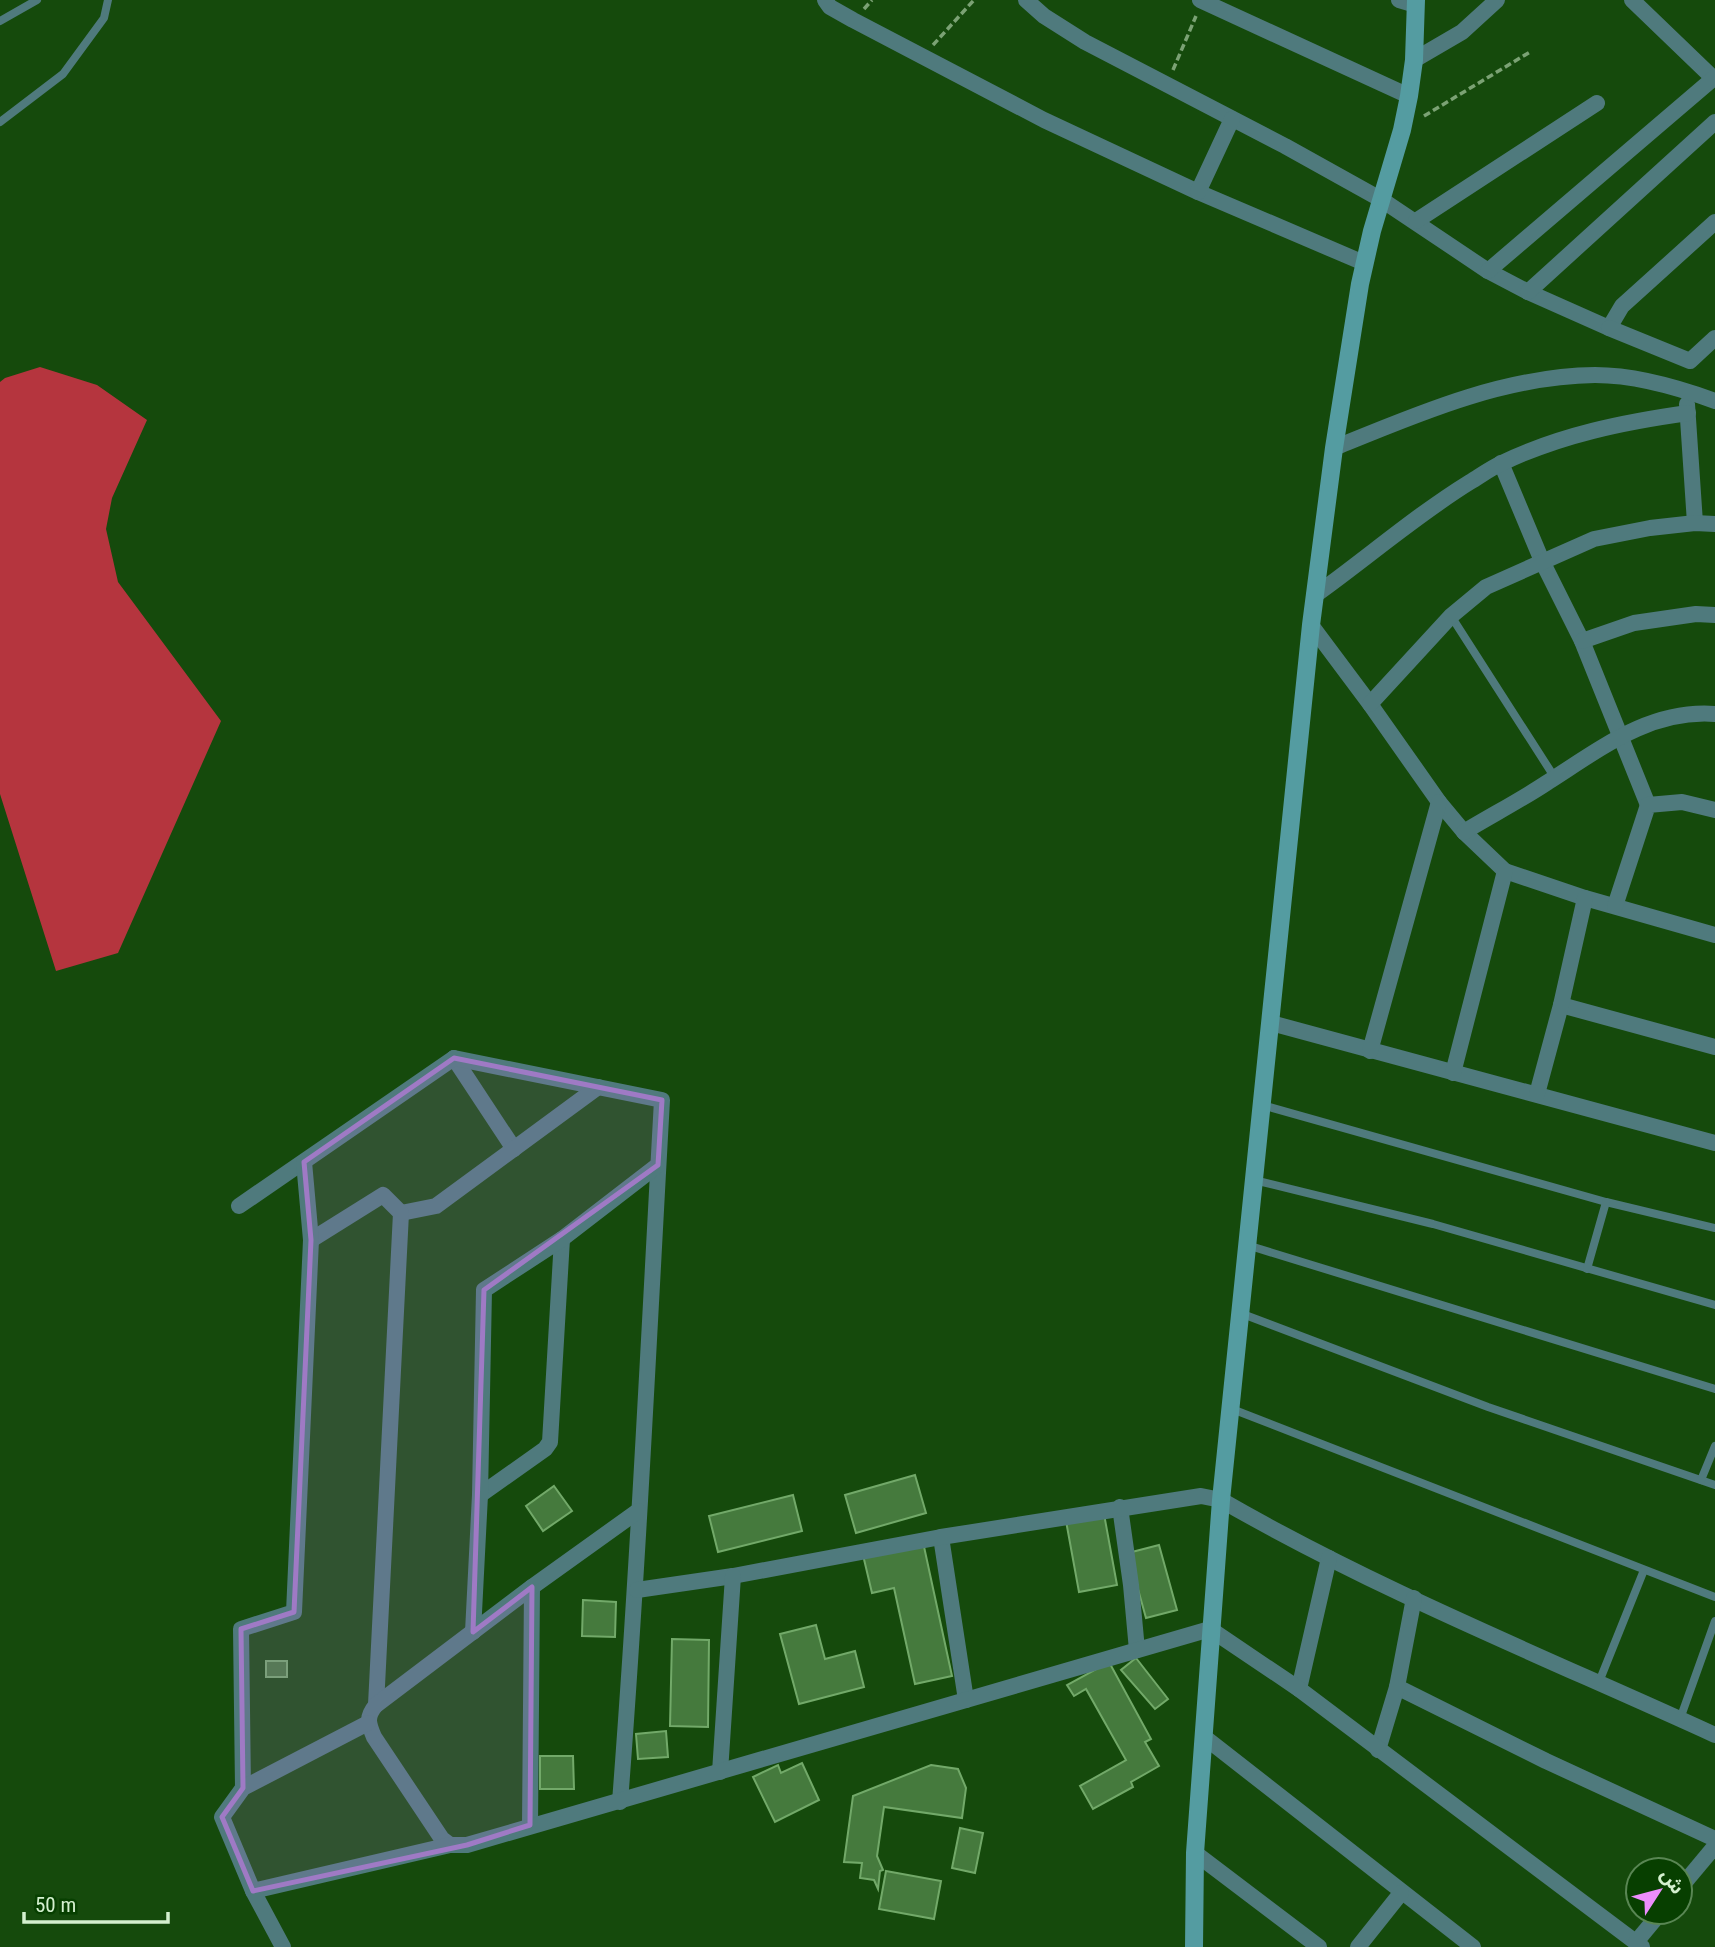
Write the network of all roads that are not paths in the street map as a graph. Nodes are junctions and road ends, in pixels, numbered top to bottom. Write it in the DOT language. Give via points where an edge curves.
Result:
graph roads {
  1 [pos="37,0"];
  2 [pos="108,0"];
  3 [pos="825,0"];
  4 [pos="1026,0"];
  5 [pos="1497,0"];
  6 [pos="1632,0"];
  7 [pos="1201,1"];
  8 [pos="1410,2"];
  9 [pos="0,21"];
  10 [pos="1413,60"];
  11 [pos="1714,77"];
  12 [pos="1409,96"];
  13 [pos="1597,103"];
  14 [pos="1232,119"];
  15 [pos="0,122"];
  16 [pos="1715,122"];
  17 [pos="1198,192"];
  18 [pos="1382,200"];
  19 [pos="1416,221"];
  20 [pos="1715,222"];
  21 [pos="1364,263"];
  22 [pos="1489,271"];
  23 [pos="1528,292"];
  24 [pos="1609,328"];
  25 [pos="1715,338"];
  26 [pos="1687,391"];
  27 [pos="1715,401"];
  28 [pos="1688,413"];
  29 [pos="1334,448"];
  30 [pos="1501,463"];
  31 [pos="1695,523"];
  32 [pos="1715,524"];
  33 [pos="1542,561"];
  34 [pos="1314,596"];
  35 [pos="1715,615"];
  36 [pos="1451,616"];
  37 [pos="1311,625"];
  38 [pos="1582,641"];
  39 [pos="1370,704"];
  40 [pos="1715,714"];
  41 [pos="1620,736"];
  42 [pos="1555,778"];
  43 [pos="1439,803"];
  44 [pos="1648,804"];
  45 [pos="1715,810"];
  46 [pos="1464,832"];
  47 [pos="1505,871"];
  48 [pos="1585,898"];
  49 [pos="1615,906"];
  50 [pos="1715,935"];
  51 [pos="1561,1005"];
  52 [pos="1271,1023"];
  53 [pos="1715,1047"];
  54 [pos="1370,1051"];
  55 [pos="454,1058"];
  56 [pos="1453,1073"];
  57 [pos="598,1087"];
  58 [pos="1537,1094"];
  59 [pos="1262,1105"];
  60 [pos="1715,1143"];
  61 [pos="514,1149"];
  62 [pos="304,1162"];
  63 [pos="658,1165"];
  64 [pos="1254,1180"];
  65 [pos="1606,1202"];
  66 [pos="239,1206"];
  67 [pos="401,1213"];
  68 [pos="1715,1228"];
  69 [pos="562,1239"];
  70 [pos="312,1240"];
  71 [pos="1247,1245"];
  72 [pos="1587,1269"];
  73 [pos="1715,1306"];
  74 [pos="1240,1313"];
  75 [pos="1715,1389"];
  76 [pos="1230,1409"];
  77 [pos="1715,1446"];
  78 [pos="1702,1480"];
  79 [pos="1715,1485"];
  80 [pos="480,1495"];
  81 [pos="1221,1500"];
  82 [pos="1120,1507"];
  83 [pos="638,1511"];
  84 [pos="941,1537"];
  85 [pos="1329,1558"];
  86 [pos="1644,1570"];
  87 [pos="733,1576"];
  88 [pos="532,1587"];
  89 [pos="637,1590"];
  90 [pos="1715,1597"];
  91 [pos="1414,1598"];
  92 [pos="1715,1621"];
  93 [pos="1210,1629"];
  94 [pos="473,1632"];
  95 [pos="1137,1650"];
  96 [pos="1599,1682"];
  97 [pos="1397,1687"];
  98 [pos="1299,1689"];
  99 [pos="966,1700"];
  100 [pos="376,1705"];
  101 [pos="1680,1718"];
  102 [pos="368,1723"];
  103 [pos="1715,1735"];
  104 [pos="1203,1736"];
  105 [pos="1378,1750"];
  106 [pos="720,1772"];
  107 [pos="243,1788"];
  108 [pos="620,1802"];
  109 [pos="530,1825"];
  110 [pos="1715,1839"];
  111 [pos="450,1845"];
  112 [pos="1715,1846"];
  113 [pos="1195,1853"];
  114 [pos="1694,1871"];
  115 [pos="253,1891"];
  116 [pos="1401,1893"];
  117 [pos="1652,1926"];
  118 [pos="1639,1945"];
  119 [pos="273,1947"];
  120 [pos="282,1947"];
  121 [pos="1194,1947"];
  122 [pos="1319,1947"];
  123 [pos="1358,1947"];
  124 [pos="1473,1947"];
  1 -- 9 [label="lane"];
  2 -- 15 [label="lane" via="104,18 64,75"];
  3 -- 17 [label="street" via="830,7 1044,120"];
  4 -- 14 [label="street" via="1085,42"];
  5 -- 10 [label="street" via="1462,32"];
  6 -- 11 [label="street"];
  7 -- 12 [label="street"];
  8 -- 10 [label="street"];
  10 -- 12 [label="street"];
  11 -- 22 [label="street"];
  12 -- 18 [label="street"];
  13 -- 19 [label="street"];
  14 -- 17 [label="street"];
  14 -- 18 [label="street"];
  16 -- 23 [label="street"];
  17 -- 21 [label="street"];
  18 -- 19 [label="street"];
  18 -- 21 [label="street"];
  19 -- 22 [label="street"];
  20 -- 24 [label="street" via="1622,306"];
  21 -- 29 [label="street"];
  22 -- 23 [label="street"];
  23 -- 24 [label="street"];
  24 -- 25 [label="street" via="1690,361"];
  26 -- 27 [label="street"];
  26 -- 28 [label="street"];
  26 -- 29 [label="street" via="1639,379 1596,375 1542,380 1425,410"];
  28 -- 30 [label="street" via="1576,435"];
  28 -- 31 [label="street"];
  29 -- 34 [label="street"];
  30 -- 33 [label="street"];
  30 -- 34 [label="street" via="1432,506"];
  31 -- 32 [label="street"];
  31 -- 33 [label="street" via="1594,539"];
  33 -- 36 [label="street" via="1486,587"];
  33 -- 38 [label="street"];
  34 -- 37 [label="street"];
  35 -- 38 [label="street" via="1634,623"];
  36 -- 39 [label="street"];
  36 -- 42 [label="lane"];
  37 -- 39 [label="street"];
  37 -- 52 [label="street"];
  38 -- 41 [label="street"];
  39 -- 43 [label="street"];
  40 -- 41 [label="street" via="1653,721"];
  41 -- 42 [label="street"];
  41 -- 44 [label="street"];
  42 -- 46 [label="street"];
  43 -- 46 [label="street"];
  43 -- 54 [label="street"];
  44 -- 45 [label="street" via="1682,802"];
  44 -- 49 [label="street"];
  46 -- 47 [label="street"];
  47 -- 48 [label="street"];
  47 -- 56 [label="street"];
  48 -- 49 [label="street"];
  48 -- 51 [label="street"];
  49 -- 50 [label="street"];
  51 -- 53 [label="street"];
  51 -- 58 [label="street"];
  52 -- 54 [label="street"];
  52 -- 59 [label="street"];
  54 -- 56 [label="street"];
  55 -- 57 [label="street"];
  55 -- 61 [label="street"];
  55 -- 62 [label="street"];
  56 -- 58 [label="street"];
  57 -- 61 [label="street"];
  57 -- 63 [label="street" via="662,1100"];
  58 -- 60 [label="street"];
  59 -- 64 [label="street"];
  59 -- 65 [label="lane"];
  61 -- 67 [label="street" via="436,1206"];
  62 -- 66 [label="street"];
  62 -- 70 [label="street"];
  63 -- 69 [label="street"];
  63 -- 83 [label="street"];
  64 -- 71 [label="street"];
  64 -- 72 [label="lane" via="1433,1224"];
  65 -- 68 [label="lane"];
  65 -- 72 [label="lane"];
  67 -- 70 [label="street" via="383,1195"];
  67 -- 100 [label="street"];
  69 -- 80 [label="street" via="550,1442"];
  69 -- 80 [label="street" via="484,1290"];
  70 -- 107 [label="street" via="294,1612 241,1629"];
  71 -- 74 [label="street"];
  71 -- 75 [label="lane"];
  72 -- 73 [label="lane"];
  74 -- 76 [label="street"];
  74 -- 78 [label="lane" via="1488,1407"];
  76 -- 81 [label="street"];
  76 -- 86 [label="lane"];
  77 -- 78 [label="lane"];
  78 -- 79 [label="lane"];
  80 -- 94 [label="street"];
  81 -- 82 [label="street" via="1201,1496"];
  81 -- 85 [label="street"];
  81 -- 93 [label="street"];
  82 -- 84 [label="street"];
  82 -- 95 [label="street"];
  83 -- 88 [label="street"];
  83 -- 89 [label="street"];
  84 -- 87 [label="street"];
  84 -- 99 [label="street"];
  85 -- 91 [label="street"];
  85 -- 98 [label="street"];
  86 -- 90 [label="lane"];
  86 -- 96 [label="lane"];
  87 -- 89 [label="street"];
  87 -- 106 [label="street"];
  88 -- 94 [label="street"];
  88 -- 109 [label="street"];
  89 -- 108 [label="street"];
  91 -- 96 [label="street"];
  91 -- 97 [label="street"];
  92 -- 101 [label="lane"];
  93 -- 95 [label="street"];
  93 -- 98 [label="street"];
  93 -- 104 [label="street"];
  94 -- 100 [label="street"];
  95 -- 99 [label="street"];
  96 -- 101 [label="street"];
  97 -- 105 [label="street"];
  97 -- 110 [label="street"];
  98 -- 105 [label="street"];
  99 -- 106 [label="street"];
  100 -- 102 [label="street"];
  101 -- 103 [label="street"];
  102 -- 107 [label="street"];
  102 -- 111 [label="street"];
  104 -- 113 [label="street"];
  104 -- 116 [label="street"];
  105 -- 118 [label="street"];
  106 -- 108 [label="street"];
  107 -- 115 [label="street" via="222,1817"];
  108 -- 109 [label="street"];
  109 -- 111 [label="street" via="467,1845"];
  111 -- 115 [label="street"];
  112 -- 114 [label="street"];
  113 -- 121 [label="street"];
  113 -- 122 [label="street"];
  115 -- 120 [label="street"];
  116 -- 123 [label="street"];
  116 -- 124 [label="street"];
  117 -- 118 [label="street"];
  119 -- 120 [label="street"];
}
